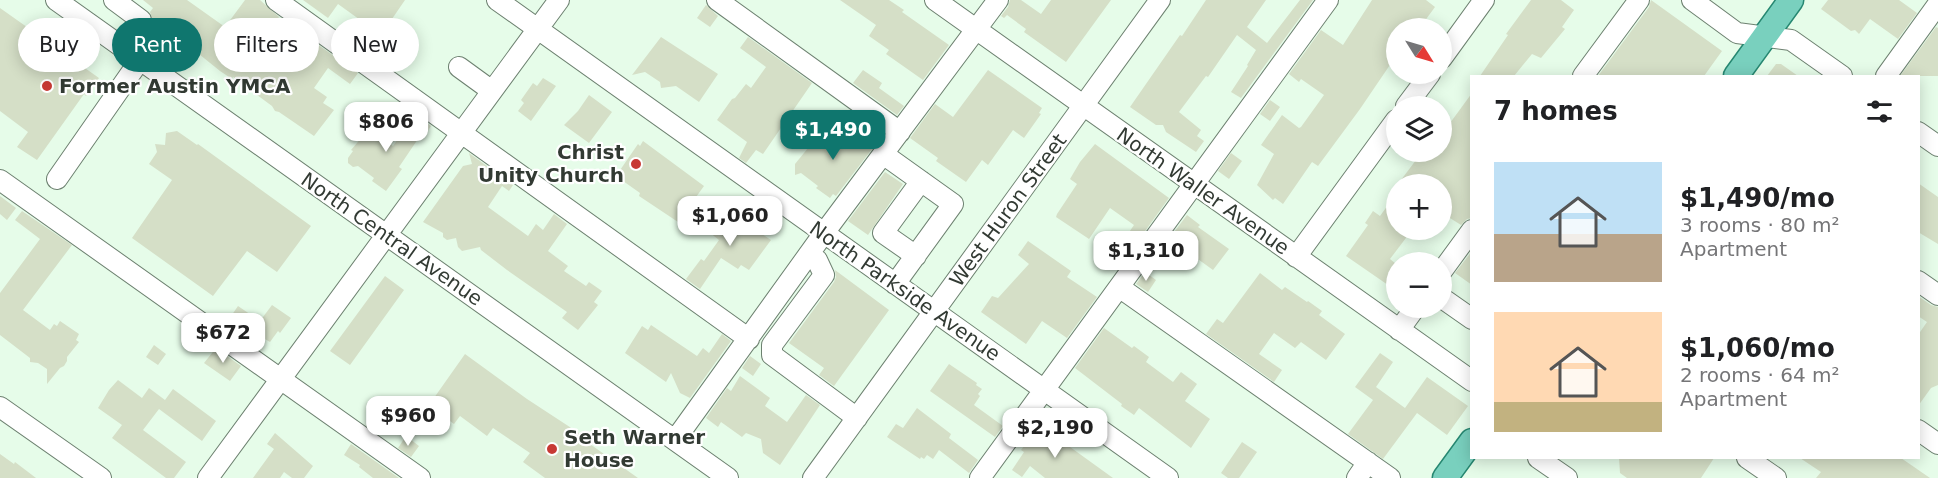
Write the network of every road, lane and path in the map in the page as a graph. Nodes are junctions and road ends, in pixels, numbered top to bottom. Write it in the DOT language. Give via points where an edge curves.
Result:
graph roads {
  1 [pos="56,0"];
  2 [pos="114,0"];
  3 [pos="276,0"];
  4 [pos="496,0"];
  5 [pos="559,0"];
  6 [pos="717,0"];
  7 [pos="935,0"];
  8 [pos="998,0"];
  9 [pos="1160,0"];
  10 [pos="1328,0"];
  11 [pos="1484,0"];
  12 [pos="1639,0"];
  13 [pos="1692,0"];
  14 [pos="1791,0"];
  15 [pos="1938,4"];
  16 [pos="138,18"];
  17 [pos="537,29"];
  18 [pos="977,30"];
  19 [pos="1765,36"];
  20 [pos="112,40"];
  21 [pos="1452,44"];
  22 [pos="459,66"];
  23 [pos="132,72"];
  24 [pos="157,72"];
  25 [pos="1584,75"];
  26 [pos="1737,75"];
  27 [pos="1841,75"];
  28 [pos="1887,75"];
  29 [pos="492,91"];
  30 [pos="1083,106"];
  31 [pos="900,132"];
  32 [pos="462,133"];
  33 [pos="1920,133"];
  34 [pos="1386,134"];
  35 [pos="1938,146"];
  36 [pos="884,154"];
  37 [pos="57,179"];
  38 [pos="0,180"];
  39 [pos="921,181"];
  40 [pos="1194,184"];
  41 [pos="824,233"];
  42 [pos="1470,233"];
  43 [pos="387,235"];
  44 [pos="809,255"];
  45 [pos="916,255"];
  46 [pos="1296,257"];
  47 [pos="1452,257"];
  48 [pos="1920,282"];
  49 [pos="896,284"];
  50 [pos="1119,287"];
  51 [pos="1938,295"];
  52 [pos="1452,305"];
  53 [pos="934,312"];
  54 [pos="1408,318"];
  55 [pos="1470,318"];
  56 [pos="1399,330"];
  57 [pos="749,339"];
  58 [pos="281,379"];
  59 [pos="1470,380"];
  60 [pos="1044,390"];
  61 [pos="0,407"];
  62 [pos="857,418"];
  63 [pos="1920,431"];
  64 [pos="675,440"];
  65 [pos="1470,444"];
  66 [pos="1938,444"];
  67 [pos="1539,459"];
  68 [pos="1748,459"];
  69 [pos="1363,470"];
  70 [pos="101,478"];
  71 [pos="208,478"];
  72 [pos="420,478"];
  73 [pos="728,478"];
  74 [pos="813,478"];
  75 [pos="980,478"];
  76 [pos="1168,478"];
  77 [pos="1390,478"];
  78 [pos="1445,478"];
  79 [pos="1567,478"];
  80 [pos="1776,478"];
  1 -- 20 [label="street, North Central Avenue"];
  2 -- 16 [label="street"];
  3 -- 32 [label="street"];
  4 -- 17 [label="street, North Parkside Avenue"];
  5 -- 17 [label="street"];
  6 -- 31 [label="street"];
  7 -- 18 [label="street, North Waller Avenue"];
  8 -- 18 [label="street"];
  9 -- 30 [label="street, West Huron Street"];
  10 -- 40 [label="street"];
  11 -- 21 [label="street"];
  12 -- 25 [label="street"];
  13 -- 19 [label="street" via="1737,33"];
  14 -- 19 [label="main road"];
  15 -- 28 [label="street"];
  17 -- 29 [label="street"];
  17 -- 41 [label="street, North Parkside Avenue"];
  18 -- 30 [label="street, North Waller Avenue"];
  18 -- 31 [label="street"];
  19 -- 26 [label="main road"];
  19 -- 27 [label="street" via="1791,40"];
  22 -- 29 [label="street"];
  23 -- 37 [label="street"];
  24 -- 43 [label="street, North Central Avenue"];
  29 -- 32 [label="street"];
  30 -- 40 [label="street, North Waller Avenue"];
  30 -- 53 [label="street, West Huron Street"];
  31 -- 36 [label="street"];
  32 -- 43 [label="street"];
  32 -- 57 [label="street"];
  33 -- 35 [label="street"];
  34 -- 46 [label="street"];
  36 -- 39 [label="street"];
  36 -- 41 [label="street"];
  38 -- 58 [label="street"];
  39 -- 45 [label="street" via="953,204"];
  39 -- 45 [label="street" via="883,232"];
  40 -- 46 [label="street, North Waller Avenue"];
  40 -- 50 [label="street"];
  41 -- 44 [label="street"];
  41 -- 49 [label="street, North Parkside Avenue"];
  42 -- 47 [label="street"];
  43 -- 58 [label="street"];
  43 -- 64 [label="street, North Central Avenue"];
  44 -- 57 [label="street"];
  44 -- 62 [label="street" via="818,260 824,275 772,345 772,355"];
  45 -- 49 [label="street"];
  46 -- 56 [label="street, North Waller Avenue"];
  48 -- 51 [label="street"];
  49 -- 53 [label="street, North Parkside Avenue"];
  50 -- 60 [label="street"];
  50 -- 69 [label="street"];
  52 -- 55 [label="street"];
  53 -- 60 [label="street, North Parkside Avenue"];
  53 -- 62 [label="street, West Huron Street"];
  54 -- 56 [label="street"];
  56 -- 59 [label="street, North Waller Avenue"];
  57 -- 64 [label="street"];
  58 -- 71 [label="street"];
  58 -- 72 [label="street"];
  60 -- 75 [label="street"];
  60 -- 76 [label="street, North Parkside Avenue"];
  61 -- 70 [label="street"];
  62 -- 74 [label="street, West Huron Street"];
  63 -- 66 [label="street"];
  64 -- 73 [label="street, North Central Avenue"];
  65 -- 78 [label="main road"];
  67 -- 79 [label="street"];
  68 -- 80 [label="street"];
  69 -- 77 [label="street"];
}
